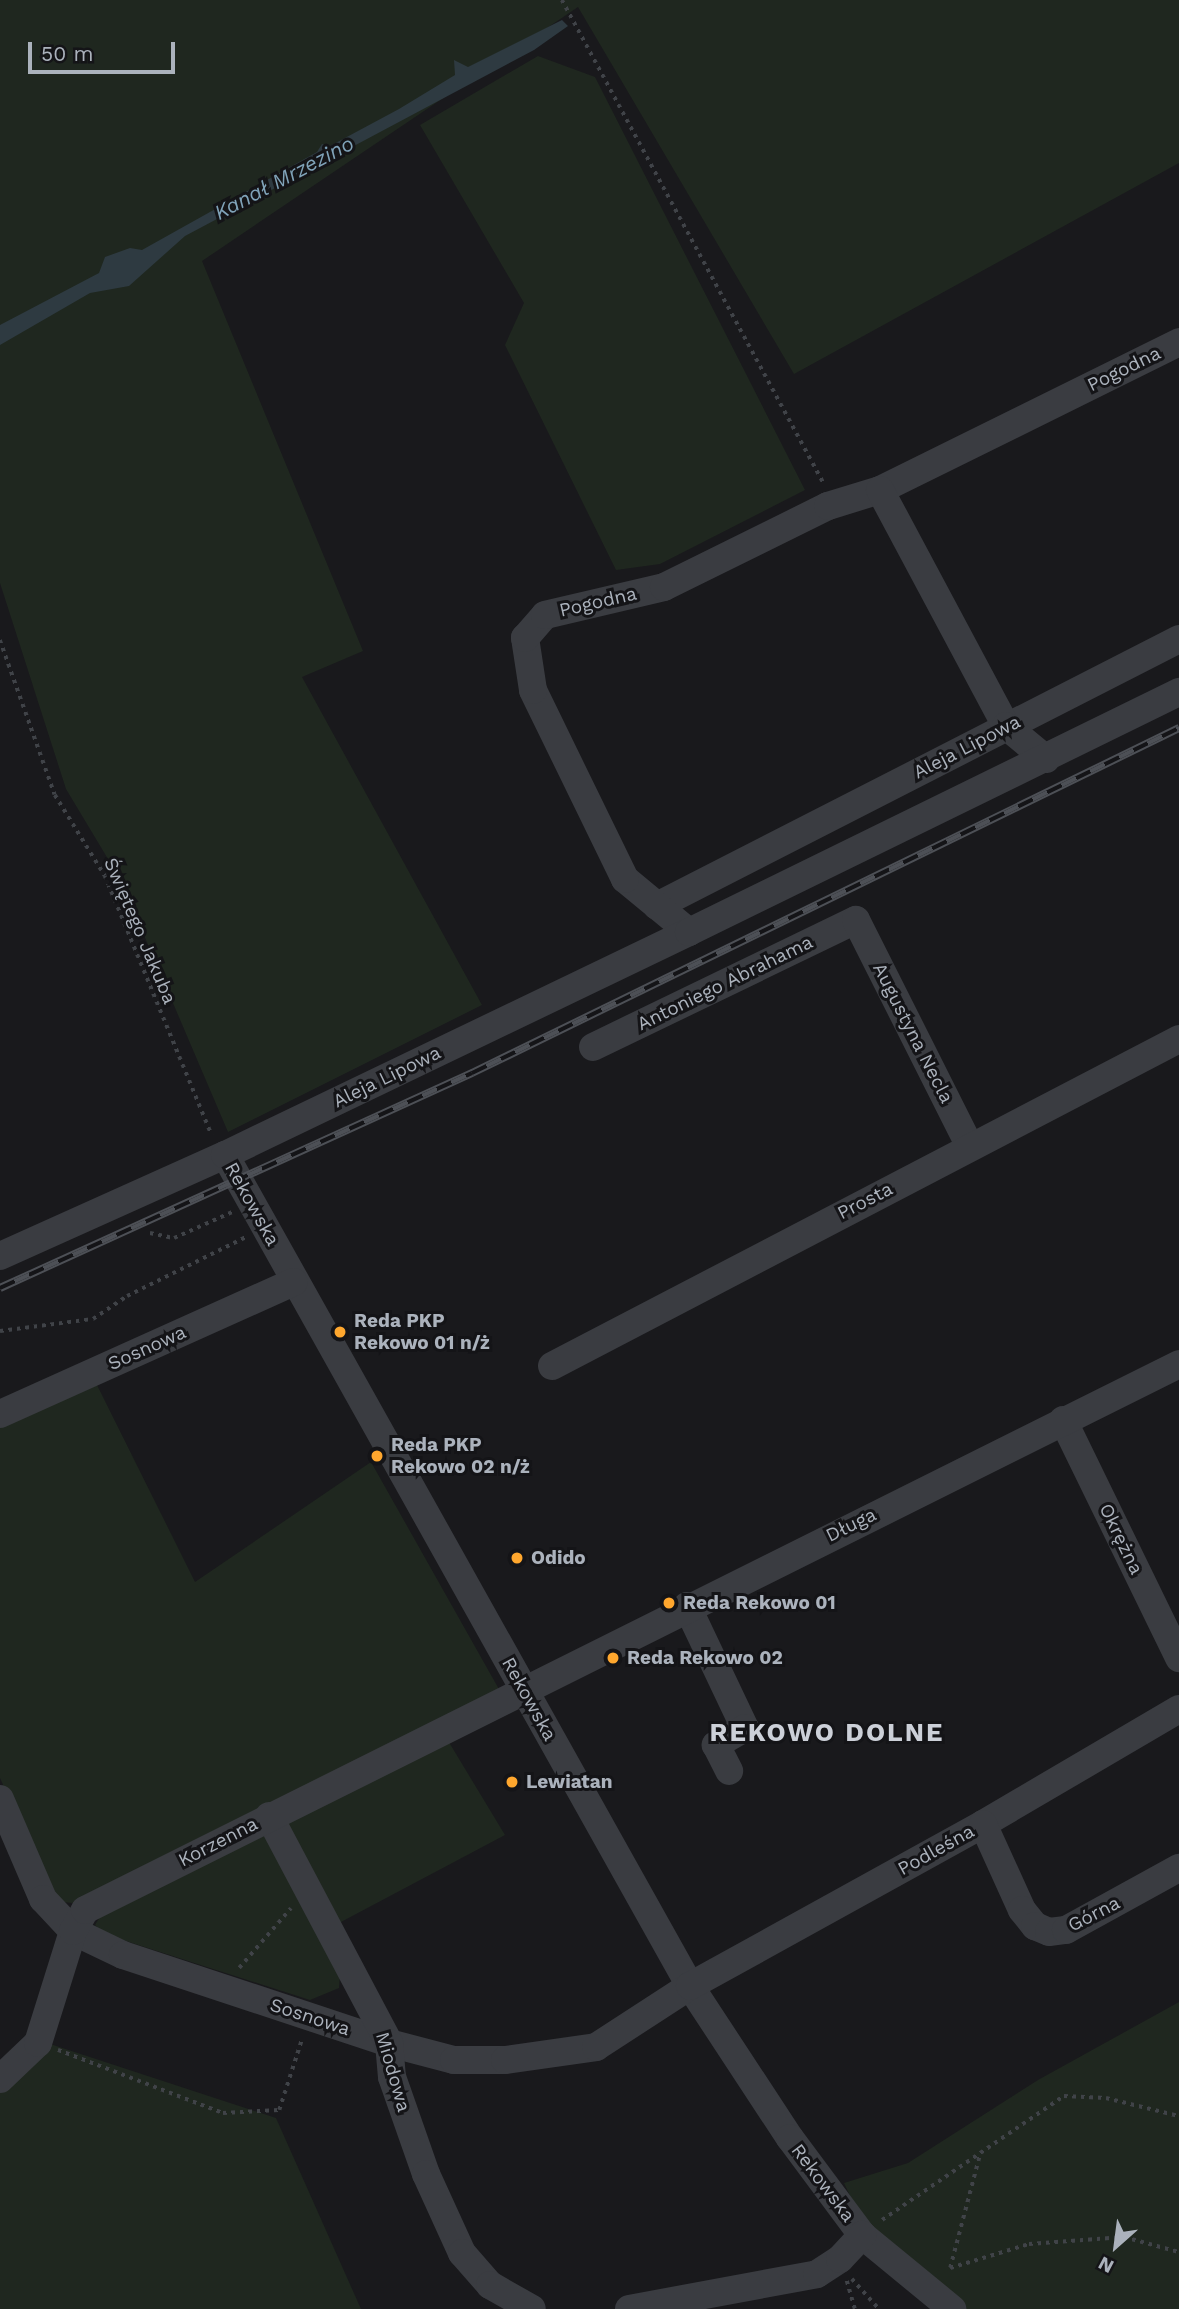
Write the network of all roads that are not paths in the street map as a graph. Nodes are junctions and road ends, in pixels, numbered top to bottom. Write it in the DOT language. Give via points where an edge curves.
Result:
graph roads {
  1 [pos="1179,342"];
  2 [pos="880,490"];
  3 [pos="1179,639"];
  4 [pos="1179,692"];
  5 [pos="1006,726"];
  6 [pos="1046,759"];
  7 [pos="755,856"];
  8 [pos="770,889"];
  9 [pos="657,906"];
  10 [pos="856,920"];
  11 [pos="690,932"];
  12 [pos="1179,1039"];
  13 [pos="593,1047"];
  14 [pos="970,1147"];
  15 [pos="225,1155"];
  16 [pos="0,1256"];
  17 [pos="294,1282"];
  18 [pos="1179,1364"];
  19 [pos="552,1366"];
  20 [pos="0,1414"];
  21 [pos="1063,1420"];
  22 [pos="687,1606"];
  23 [pos="1179,1658"];
  24 [pos="523,1688"];
  25 [pos="1179,1709"];
  26 [pos="729,1771"];
  27 [pos="0,1799"];
  28 [pos="269,1816"];
  29 [pos="983,1824"];
  30 [pos="1179,1868"];
  31 [pos="73,1931"];
  32 [pos="690,1986"];
  33 [pos="389,2043"];
  34 [pos="0,2079"];
  35 [pos="862,2235"];
  36 [pos="532,2309"];
  37 [pos="629,2309"];
  38 [pos="953,2309"];
  1 -- 2 [label="street, Pogodna"];
  2 -- 5 [label="street"];
  2 -- 9 [label="street, Pogodna" via="835,504 664,587 545,615 525,638 533,690 625,879"];
  3 -- 5 [label="street, Aleja Lipowa"];
  4 -- 6 [label="street, Aleja Lipowa"];
  5 -- 6 [label="street"];
  5 -- 7 [label="street, Aleja Lipowa"];
  6 -- 8 [label="street, Aleja Lipowa"];
  7 -- 8 [label="street"];
  7 -- 9 [label="street, Aleja Lipowa"];
  8 -- 11 [label="street, Aleja Lipowa"];
  9 -- 11 [label="street, Pogodna"];
  10 -- 13 [label="street, Antoniego Abrahama"];
  10 -- 14 [label="street, Augustyna Necla"];
  11 -- 15 [label="street, Aleja Lipowa"];
  12 -- 14 [label="street, Prosta"];
  14 -- 19 [label="street, Prosta"];
  15 -- 16 [label="street, Aleja Lipowa"];
  15 -- 17 [label="street, Rekowska"];
  17 -- 20 [label="street, Sosnowa"];
  17 -- 24 [label="street, Rekowska"];
  18 -- 21 [label="street, Długa"];
  21 -- 22 [label="street, Długa"];
  21 -- 23 [label="street, Okrężna"];
  22 -- 24 [label="street, Długa"];
  22 -- 26 [label="street" via="745,1728 716,1745"];
  24 -- 28 [label="street, Korzenna"];
  24 -- 32 [label="street, Rekowska"];
  25 -- 29 [label="street, Podleśna"];
  27 -- 31 [label="street, Sosnowa" via="43,1899"];
  28 -- 31 [label="street, Korzenna" via="85,1910"];
  28 -- 33 [label="street, Miodowa"];
  29 -- 30 [label="street, Górna" via="1022,1910 1035,1926 1049,1932 1066,1930"];
  29 -- 32 [label="street, Podleśna"];
  31 -- 33 [label="street, Sosnowa" via="123,1955"];
  31 -- 34 [label="street, Korzenna" via="38,2043"];
  32 -- 33 [label="street, Sosnowa" via="596,2047 505,2060 454,2060"];
  32 -- 35 [label="street, Rekowska" via="790,2138"];
  33 -- 36 [label="street, Miodowa" via="392,2077 426,2174 462,2253 490,2285"];
  35 -- 37 [label="street" via="841,2259 817,2274"];
  35 -- 38 [label="street, Rekowska"];
}
